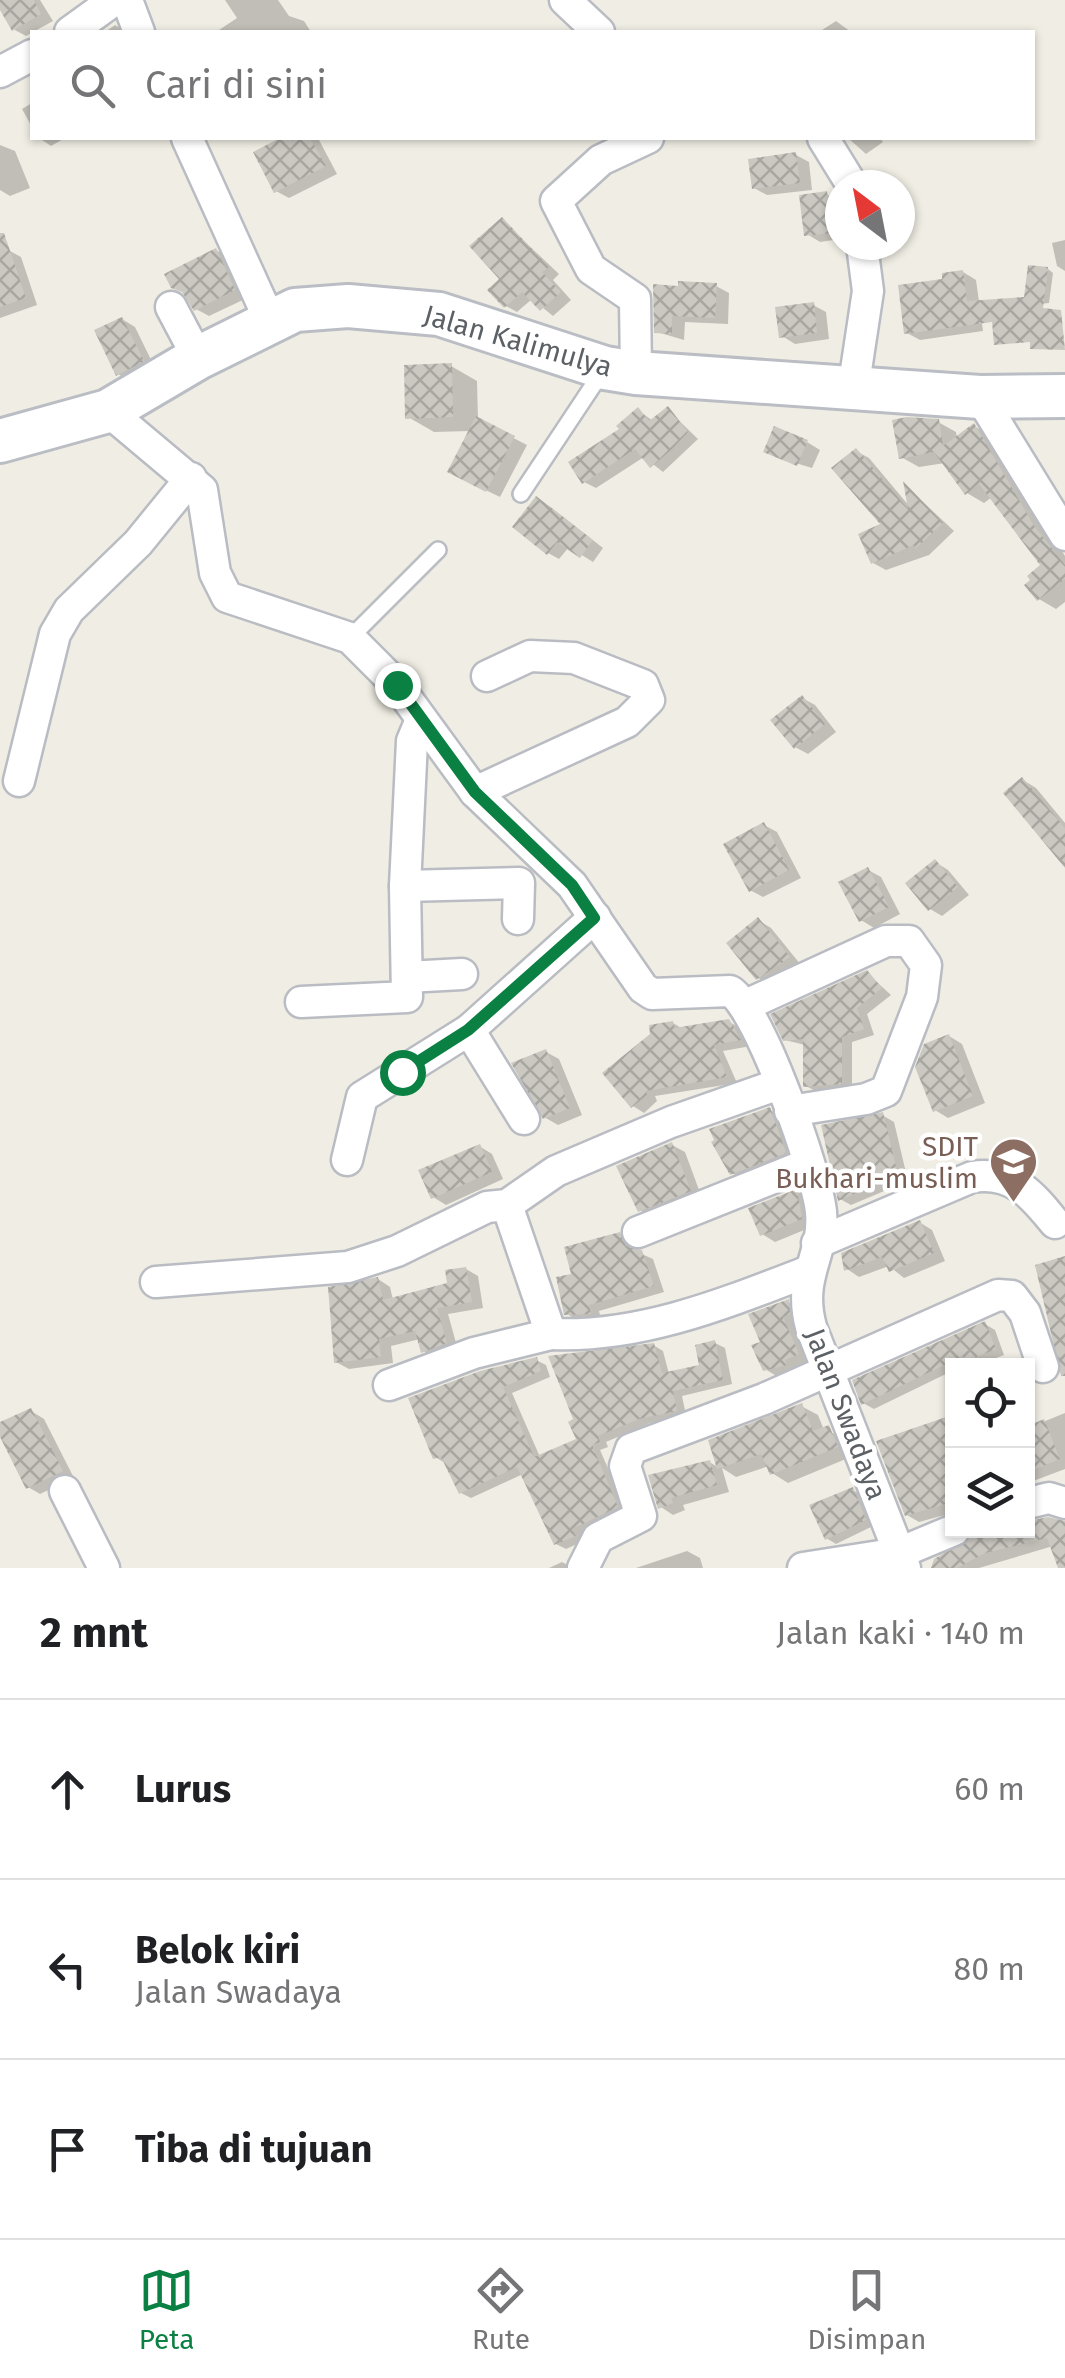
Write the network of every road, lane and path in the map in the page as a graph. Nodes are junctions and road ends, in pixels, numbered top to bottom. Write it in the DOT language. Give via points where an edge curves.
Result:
graph roads {
  1 [pos="114,0"];
  2 [pos="127,0"];
  3 [pos="565,0"];
  4 [pos="73,30"];
  5 [pos="138,30"];
  6 [pos="597,30"];
  7 [pos="30,55"];
  8 [pos="0,72"];
  9 [pos="187,140"];
  10 [pos="644,140"];
  11 [pos="824,140"];
  12 [pos="843,170"];
  13 [pos="864,260"];
  14 [pos="171,307"];
  15 [pos="282,316"];
  16 [pos="198,358"];
  17 [pos="621,370"];
  18 [pos="853,390"];
  19 [pos="1065,396"];
  20 [pos="980,397"];
  21 [pos="108,412"];
  22 [pos="0,441"];
  23 [pos="191,478"];
  24 [pos="521,494"];
  25 [pos="1065,535"];
  26 [pos="438,550"];
  27 [pos="350,638"];
  28 [pos="487,676"];
  29 [pos="420,722"];
  30 [pos="19,781"];
  31 [pos="475,792"];
  32 [pos="405,886"];
  33 [pos="594,918"];
  34 [pos="518,919"];
  35 [pos="462,974"];
  36 [pos="407,976"];
  37 [pos="301,1002"];
  38 [pos="746,1005"];
  39 [pos="468,1030"];
  40 [pos="784,1097"];
  41 [pos="524,1119"];
  42 [pos="347,1160"];
  43 [pos="808,1164"];
  44 [pos="507,1204"];
  45 [pos="1055,1222"];
  46 [pos="638,1232"];
  47 [pos="813,1257"];
  48 [pos="156,1282"];
  49 [pos="551,1334"];
  50 [pos="1043,1368"];
  51 [pos="826,1371"];
  52 [pos="389,1386"];
  53 [pos="66,1491"];
  54 [pos="1035,1501"];
  55 [pos="1065,1502"];
  56 [pos="945,1535"];
  57 [pos="902,1560"];
  58 [pos="104,1568"];
  59 [pos="584,1568"];
  60 [pos="803,1568"];
  1 -- 4 [label="street"];
  2 -- 5 [label="street"];
  3 -- 6 [label="street"];
  7 -- 8 [label="street"];
  9 -- 15 [label="street"];
  10 -- 17 [label="street" via="602,160 556,201 591,269 634,299"];
  11 -- 12 [label="street"];
  13 -- 18 [label="street" via="868,291"];
  14 -- 16 [label="street"];
  15 -- 16 [label="street, Jalan Kalimulya"];
  15 -- 17 [label="street, Jalan Kalimulya" via="348,306 439,314"];
  16 -- 21 [label="street, Jalan Kalimulya"];
  17 -- 18 [label="street, Jalan Kalimulya"];
  17 -- 24 [label="lane"];
  18 -- 20 [label="street, Jalan Kalimulya"];
  19 -- 20 [label="street, Jalan Kalimulya"];
  20 -- 25 [label="street"];
  21 -- 22 [label="street, Jalan Kalimulya"];
  21 -- 23 [label="street"];
  23 -- 27 [label="street" via="202,490 214,573 227,597"];
  23 -- 30 [label="street" via="138,544 69,610 55,634"];
  26 -- 27 [label="lane"];
  27 -- 29 [label="street" via="397,685"];
  28 -- 31 [label="street" via="530,656 574,658 643,685 649,700 627,722"];
  29 -- 31 [label="street"];
  29 -- 32 [label="street" via="412,741"];
  31 -- 33 [label="street" via="572,885"];
  32 -- 34 [label="street" via="519,884"];
  32 -- 36 [label="street"];
  33 -- 38 [label="street" via="652,994 730,991"];
  33 -- 39 [label="street"];
  35 -- 36 [label="street"];
  36 -- 37 [label="street" via="407,997"];
  38 -- 40 [label="street, Jalan Swadaya"];
  38 -- 40 [label="street" via="886,940 909,940 926,965 922,997 886,1091 866,1099"];
  39 -- 41 [label="street"];
  39 -- 42 [label="street" via="362,1097"];
  40 -- 43 [label="street, Jalan Swadaya"];
  40 -- 44 [label="street" via="672,1122 556,1171"];
  43 -- 46 [label="street"];
  43 -- 47 [label="street, Jalan Swadaya" via="822,1214"];
  44 -- 48 [label="street" via="348,1267"];
  44 -- 49 [label="street"];
  45 -- 47 [label="street" via="1014,1181 988,1175 958,1183"];
  47 -- 49 [label="street" via="663,1322 608,1334"];
  47 -- 51 [label="street, Jalan Swadaya" via="806,1308"];
  49 -- 52 [label="street" via="474,1353"];
  50 -- 51 [label="street" via="1022,1307 1012,1296 998,1295"];
  51 -- 57 [label="street, Jalan Swadaya"];
  51 -- 59 [label="street" via="631,1449 626,1466 641,1516 598,1538"];
  53 -- 58 [label="street"];
  54 -- 55 [label="street"];
  56 -- 57 [label="street"];
  57 -- 60 [label="street"];
}
